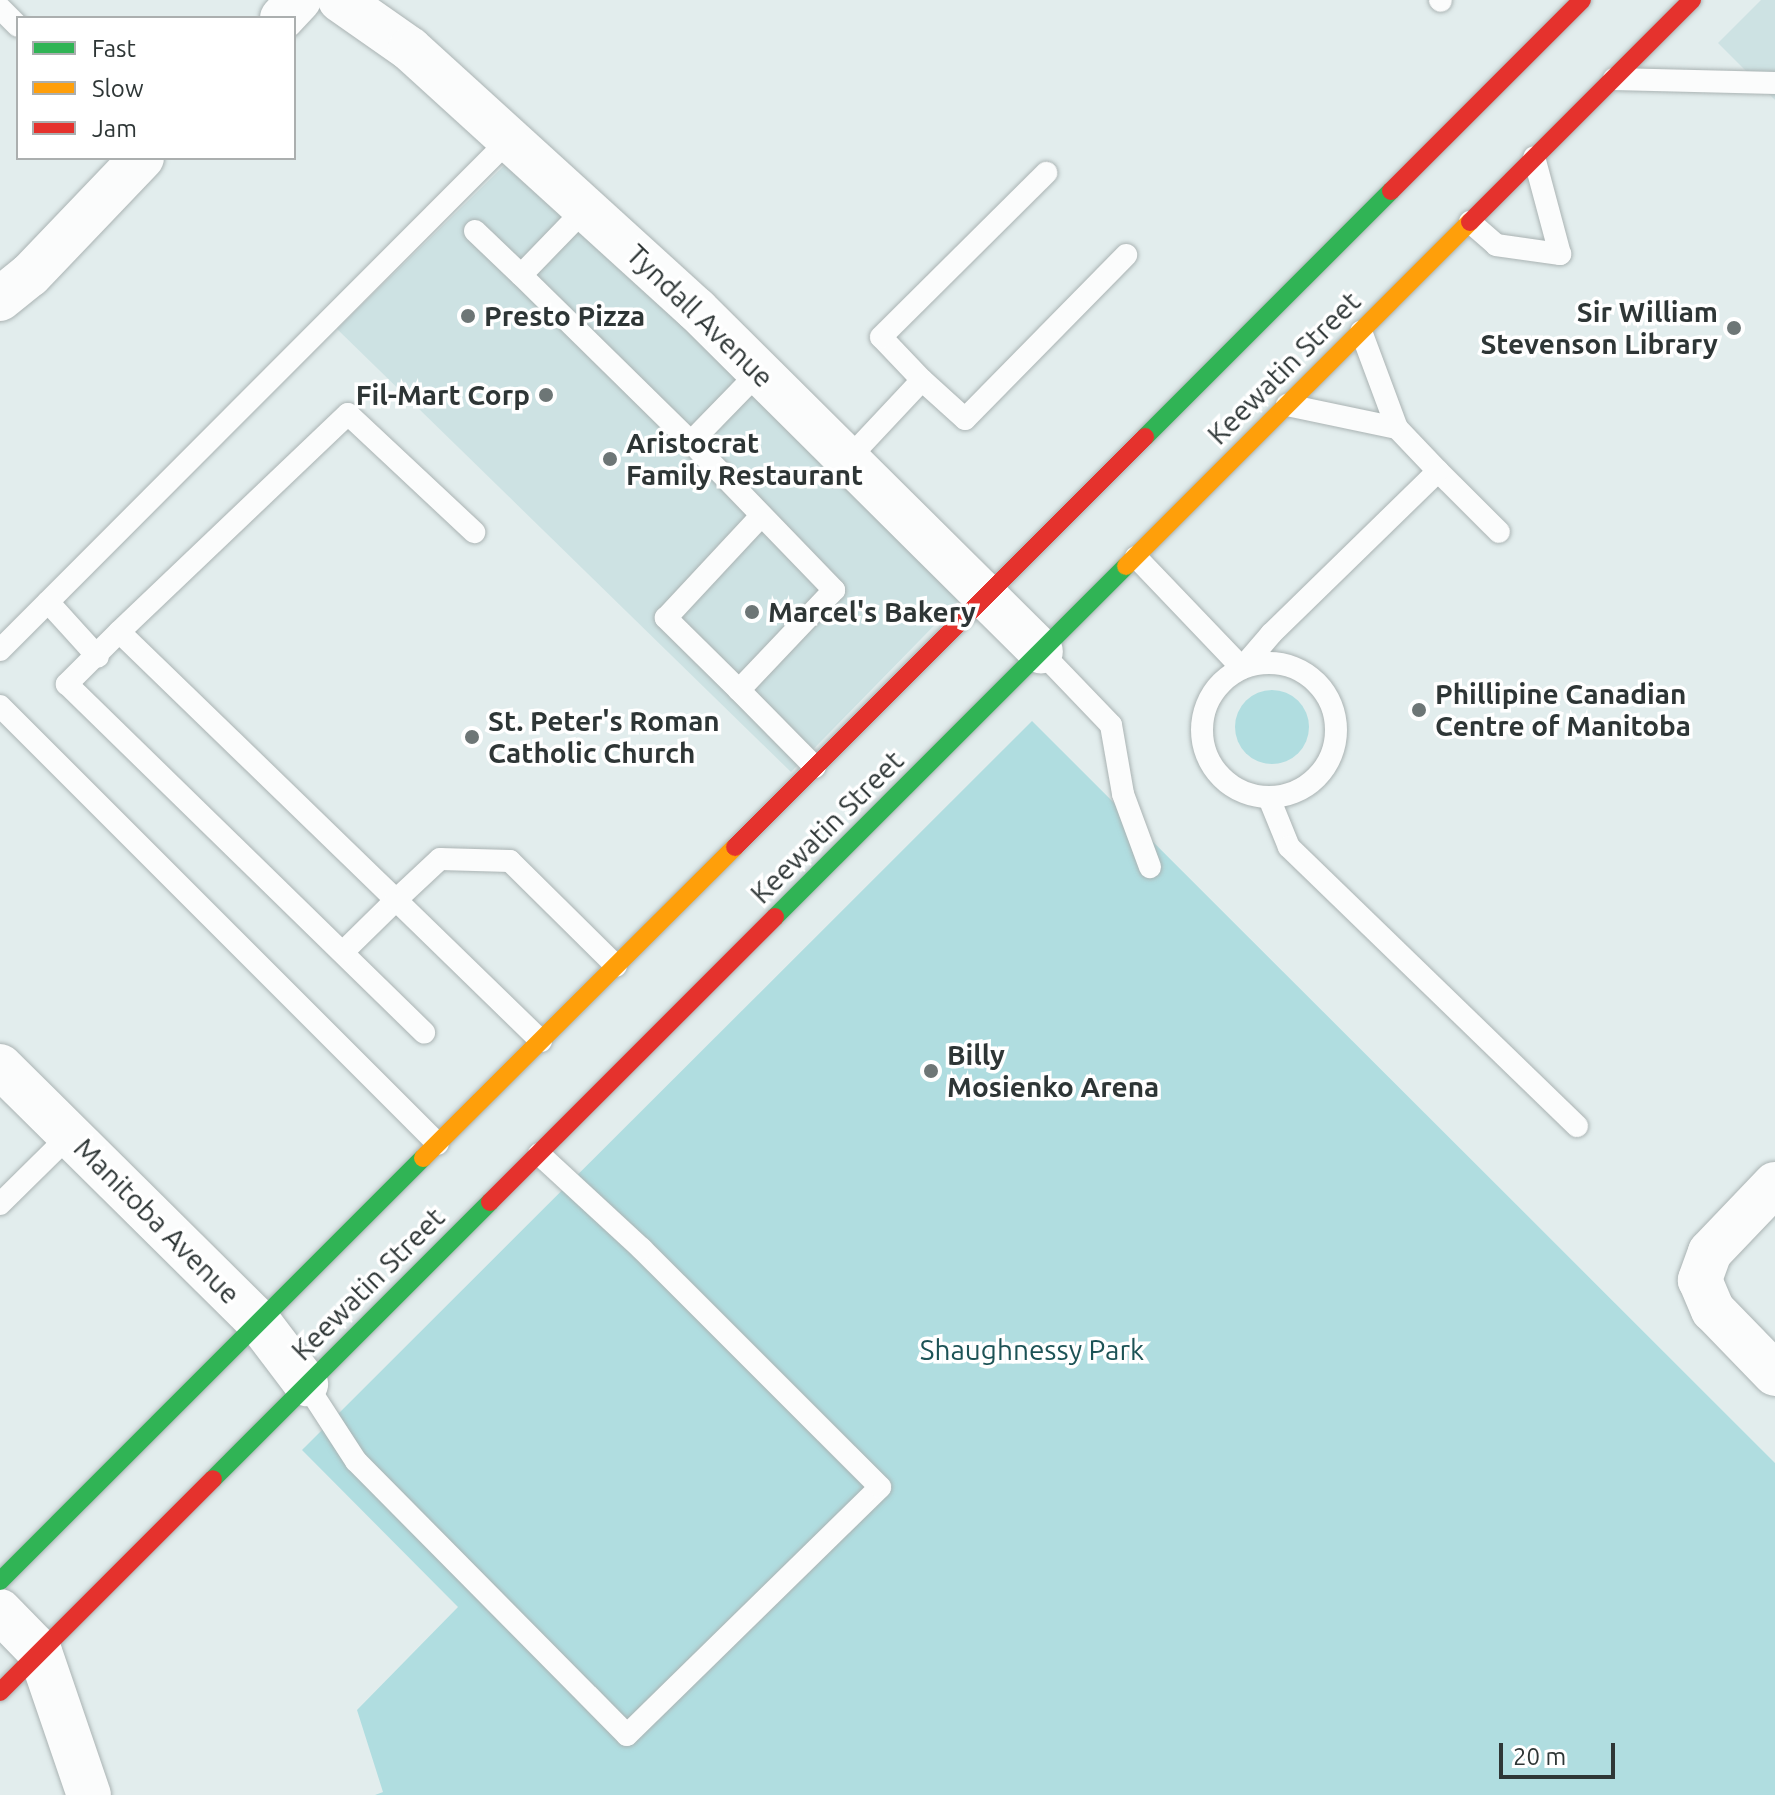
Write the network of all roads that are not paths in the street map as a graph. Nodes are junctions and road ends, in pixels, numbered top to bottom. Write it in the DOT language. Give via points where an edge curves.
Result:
graph roads {
  1 [pos="299,0"];
  2 [pos="340,0"];
  3 [pos="1582,0"];
  4 [pos="1692,0"];
  5 [pos="0,8"];
  6 [pos="284,16"];
  7 [pos="16,24"];
  8 [pos="1613,79"];
  9 [pos="1775,83"];
  10 [pos="510,139"];
  11 [pos="1534,157"];
  12 [pos="140,160"];
  13 [pos="1046,173"];
  14 [pos="586,208"];
  15 [pos="1470,222"];
  16 [pos="475,231"];
  17 [pos="1126,255"];
  18 [pos="521,275"];
  19 [pos="0,299"];
  20 [pos="1361,331"];
  21 [pos="759,372"];
  22 [pos="922,380"];
  23 [pos="1287,405"];
  24 [pos="1397,428"];
  25 [pos="691,442"];
  26 [pos="848,459"];
  27 [pos="1438,471"];
  28 [pos="761,516"];
  29 [pos="474,532"];
  30 [pos="1499,532"];
  31 [pos="1136,557"];
  32 [pos="986,597"];
  33 [pos="48,602"];
  34 [pos="119,632"];
  35 [pos="0,650"];
  36 [pos="1041,652"];
  37 [pos="98,657"];
  38 [pos="1242,668"];
  39 [pos="739,690"];
  40 [pos="0,706"];
  41 [pos="815,767"];
  42 [pos="1269,798"];
  43 [pos="1150,867"];
  44 [pos="396,900"];
  45 [pos="343,952"];
  46 [pos="616,966"];
  47 [pos="424,1032"];
  48 [pos="541,1041"];
  49 [pos="0,1066"];
  50 [pos="1577,1126"];
  51 [pos="70,1135"];
  52 [pos="438,1144"];
  53 [pos="539,1154"];
  54 [pos="1775,1184"];
  55 [pos="0,1204"];
  56 [pos="259,1322"];
  57 [pos="1775,1374"];
  58 [pos="306,1384"];
  59 [pos="0,1581"];
  60 [pos="0,1611"];
  61 [pos="40,1652"];
  62 [pos="0,1692"];
  63 [pos="89,1795"];
  1 -- 6 [label="street"];
  2 -- 10 [label="street, Tyndall Avenue" via="410,49"];
  3 -- 32 [label="main road, Keewatin Street"];
  4 -- 8 [label="main road, Keewatin Street"];
  5 -- 7 [label="lane"];
  8 -- 9 [label="lane"];
  8 -- 11 [label="main road, Keewatin Street"];
  10 -- 14 [label="street, Tyndall Avenue"];
  10 -- 33 [label="lane"];
  11 -- 15 [label="main road, Keewatin Street"];
  11 -- 15 [label="lane" via="1560,254 1496,245"];
  12 -- 19 [label="street" via="30,275"];
  13 -- 22 [label="lane" via="881,337"];
  14 -- 18 [label="lane"];
  14 -- 21 [label="street, Tyndall Avenue"];
  15 -- 20 [label="main road, Keewatin Street"];
  16 -- 18 [label="lane"];
  17 -- 22 [label="lane" via="965,419"];
  18 -- 25 [label="lane"];
  20 -- 23 [label="main road, Keewatin Street"];
  20 -- 24 [label="lane"];
  21 -- 25 [label="lane"];
  21 -- 26 [label="street, Tyndall Avenue"];
  22 -- 26 [label="lane"];
  23 -- 24 [label="lane"];
  23 -- 31 [label="main road, Keewatin Street"];
  24 -- 27 [label="lane"];
  25 -- 28 [label="lane"];
  26 -- 32 [label="street, Tyndall Avenue"];
  27 -- 30 [label="lane"];
  27 -- 38 [label="lane"];
  28 -- 39 [label="lane" via="834,590"];
  28 -- 39 [label="lane" via="666,618"];
  29 -- 34 [label="lane" via="348,414"];
  31 -- 36 [label="main road, Keewatin Street"];
  31 -- 38 [label="lane"];
  32 -- 36 [label="street, Tyndall Avenue"];
  32 -- 41 [label="main road, Keewatin Street"];
  33 -- 35 [label="lane"];
  33 -- 37 [label="lane"];
  34 -- 37 [label="lane"];
  34 -- 44 [label="lane"];
  36 -- 43 [label="lane" via="1111,725 1123,794"];
  36 -- 53 [label="main road, Keewatin Street"];
  37 -- 45 [label="lane" via="67,684"];
  38 -- 42 [label="lane" via="1223,680 1209,699 1201,721 1203,744 1211,766 1226,783"];
  38 -- 42 [label="lane" via="1263,662 1304,672 1321,687 1337,727 1335,749 1310,785"];
  39 -- 41 [label="lane"];
  40 -- 52 [label="lane"];
  41 -- 46 [label="main road, Keewatin Street"];
  42 -- 50 [label="lane" via="1289,847"];
  44 -- 45 [label="lane"];
  44 -- 46 [label="lane" via="440,859 510,861"];
  44 -- 48 [label="lane"];
  45 -- 47 [label="lane"];
  46 -- 48 [label="main road, Keewatin Street"];
  48 -- 52 [label="main road, Keewatin Street"];
  49 -- 51 [label="street, Manitoba Avenue"];
  51 -- 55 [label="lane"];
  51 -- 56 [label="street, Manitoba Avenue"];
  52 -- 56 [label="main road, Keewatin Street"];
  53 -- 58 [label="main road, Keewatin Street"];
  53 -- 58 [label="lane" via="880,1487 627,1735 356,1461"];
  54 -- 57 [label="street" via="1710,1252 1700,1280 1713,1310"];
  56 -- 58 [label="street, Manitoba Avenue"];
  56 -- 59 [label="main road, Keewatin Street"];
  58 -- 61 [label="main road, Keewatin Street"];
  60 -- 61 [label="street"];
  61 -- 62 [label="main road, Keewatin Street"];
  61 -- 63 [label="street"];
}
